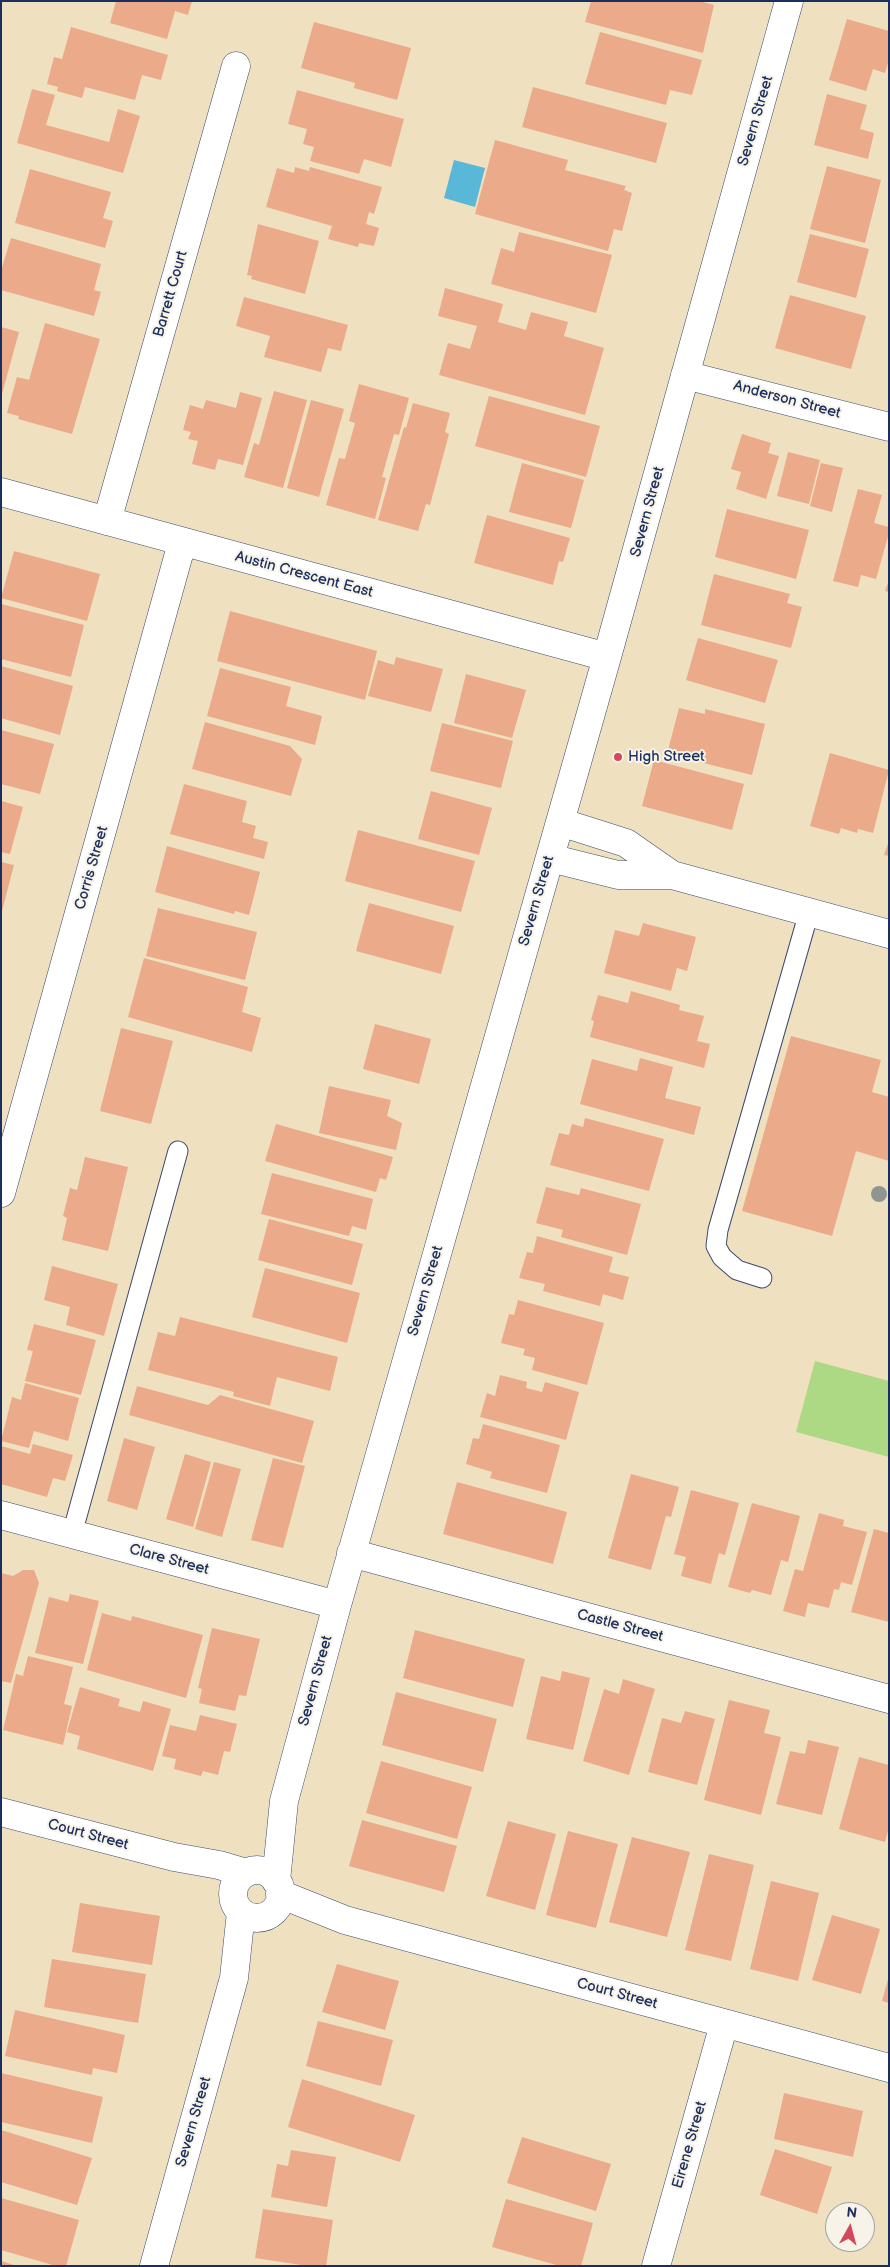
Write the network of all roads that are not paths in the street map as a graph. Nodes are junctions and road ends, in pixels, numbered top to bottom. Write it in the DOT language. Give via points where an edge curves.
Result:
graph roads {
  1 [pos="789,1"];
  2 [pos="236,66"];
  3 [pos="686,375"];
  4 [pos="889,427"];
  5 [pos="1,492"];
  6 [pos="106,521"];
  7 [pos="182,543"];
  8 [pos="607,657"];
  9 [pos="560,822"];
  10 [pos="550,858"];
  11 [pos="672,875"];
  12 [pos="810,912"];
  13 [pos="889,934"];
  14 [pos="178,1151"];
  15 [pos="1,1192"];
  16 [pos="762,1278"];
  17 [pos="1,1515"];
  18 [pos="72,1534"];
  19 [pos="351,1553"];
  20 [pos="337,1605"];
  21 [pos="889,1699"];
  22 [pos="1,1812"];
  23 [pos="258,1894"];
  24 [pos="724,2024"];
  25 [pos="889,2068"];
  26 [pos="154,2266"];
  27 [pos="656,2266"];
  1 -- 3 [label="street, Severn Street"];
  2 -- 6 [label="street, Barrett Court"];
  3 -- 4 [label="street, Anderson Street"];
  3 -- 8 [label="street, Severn Street"];
  5 -- 6 [label="street, Austin Crescent East"];
  6 -- 7 [label="street, Austin Crescent East"];
  7 -- 8 [label="street, Austin Crescent East"];
  7 -- 15 [label="street, Corris Street"];
  8 -- 9 [label="street, Severn Street"];
  9 -- 10 [label="street, Severn Street"];
  9 -- 11 [label="street" via="626,842"];
  10 -- 11 [label="street" via="618,875"];
  10 -- 19 [label="street, Severn Street"];
  11 -- 12 [label="street"];
  12 -- 13 [label="street"];
  12 -- 16 [label="lane" via="718,1230 716,1246 722,1257 738,1270"];
  14 -- 18 [label="lane"];
  17 -- 18 [label="street, Clare Street"];
  18 -- 20 [label="street, Clare Street"];
  19 -- 20 [label="street, Severn Street"];
  19 -- 21 [label="street, Castle Street"];
  20 -- 23 [label="street, Severn Street"];
  22 -- 23 [label="street, Court Street" via="174,1858 206,1876"];
  23 -- 24 [label="street, Court Street"];
  23 -- 26 [label="street, Severn Street"];
  24 -- 25 [label="street, Court Street"];
  24 -- 27 [label="street, Eirene Street"];
}
